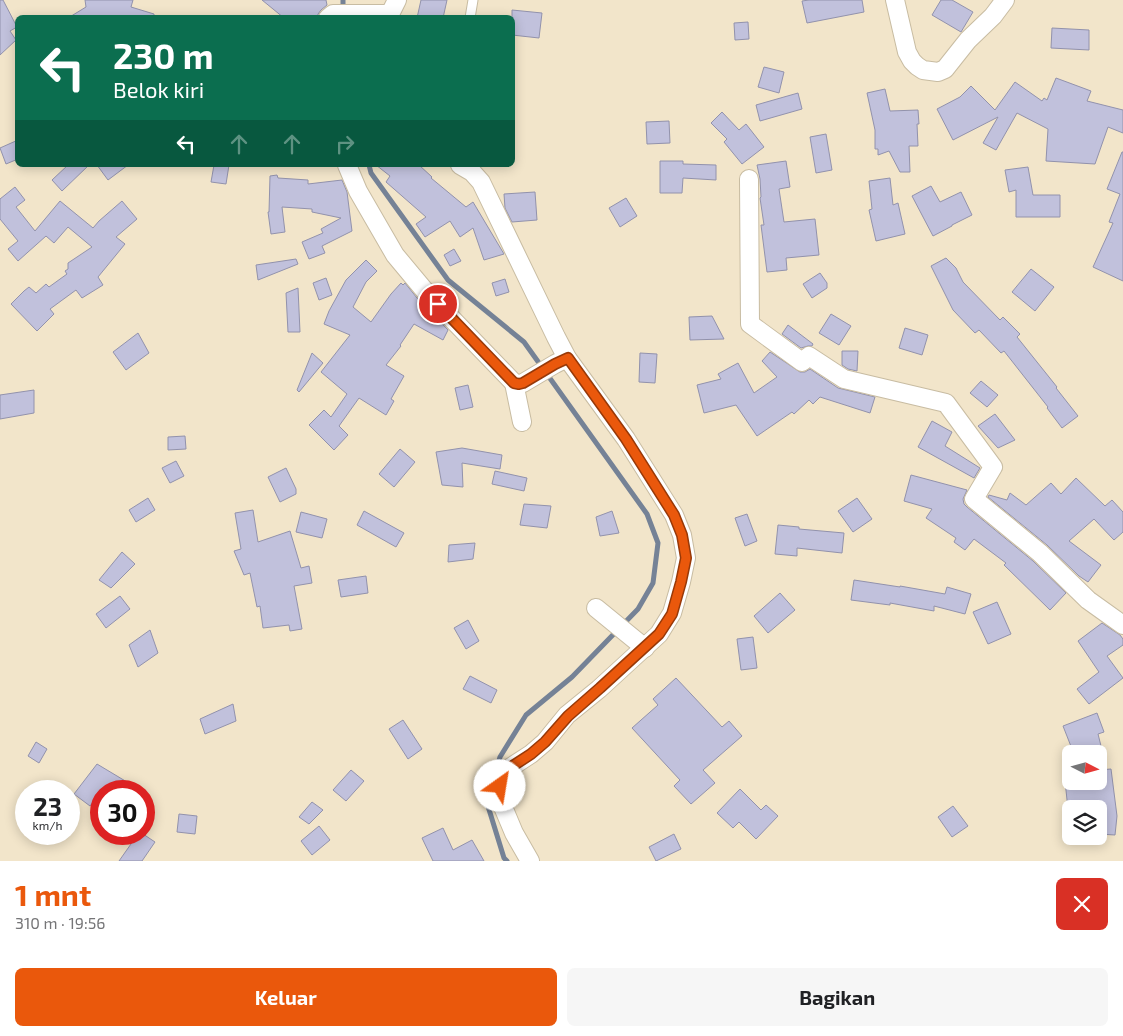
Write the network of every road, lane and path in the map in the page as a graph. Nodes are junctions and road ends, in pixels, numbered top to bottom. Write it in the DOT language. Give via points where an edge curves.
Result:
graph roads {
  1 [pos="473,0"];
  2 [pos="895,0"];
  3 [pos="1005,0"];
  4 [pos="392,10"];
  5 [pos="337,15"];
  6 [pos="470,15"];
  7 [pos="349,167"];
  8 [pos="463,167"];
  9 [pos="749,179"];
  10 [pos="561,361"];
  11 [pos="520,382"];
  12 [pos="522,422"];
  13 [pos="596,608"];
  14 [pos="1123,625"];
  15 [pos="645,648"];
  16 [pos="530,861"];
  1 -- 6 [label="lane"];
  2 -- 3 [label="street" via="912,61 923,70 938,72 945,69"];
  4 -- 5 [label="street"];
  7 -- 11 [label="street" via="358,191 394,255 425,291"];
  8 -- 10 [label="street" via="481,182 556,337"];
  9 -- 14 [label="street" via="750,324 802,362 809,356 844,379 946,403 993,467 974,499 1040,553 1088,600"];
  10 -- 11 [label="street"];
  10 -- 15 [label="street" via="642,462 674,515 682,535 686,558 672,614"];
  11 -- 12 [label="street"];
  13 -- 15 [label="street"];
  15 -- 16 [label="street" via="568,716 545,742 505,771 500,786 501,802"];
}
